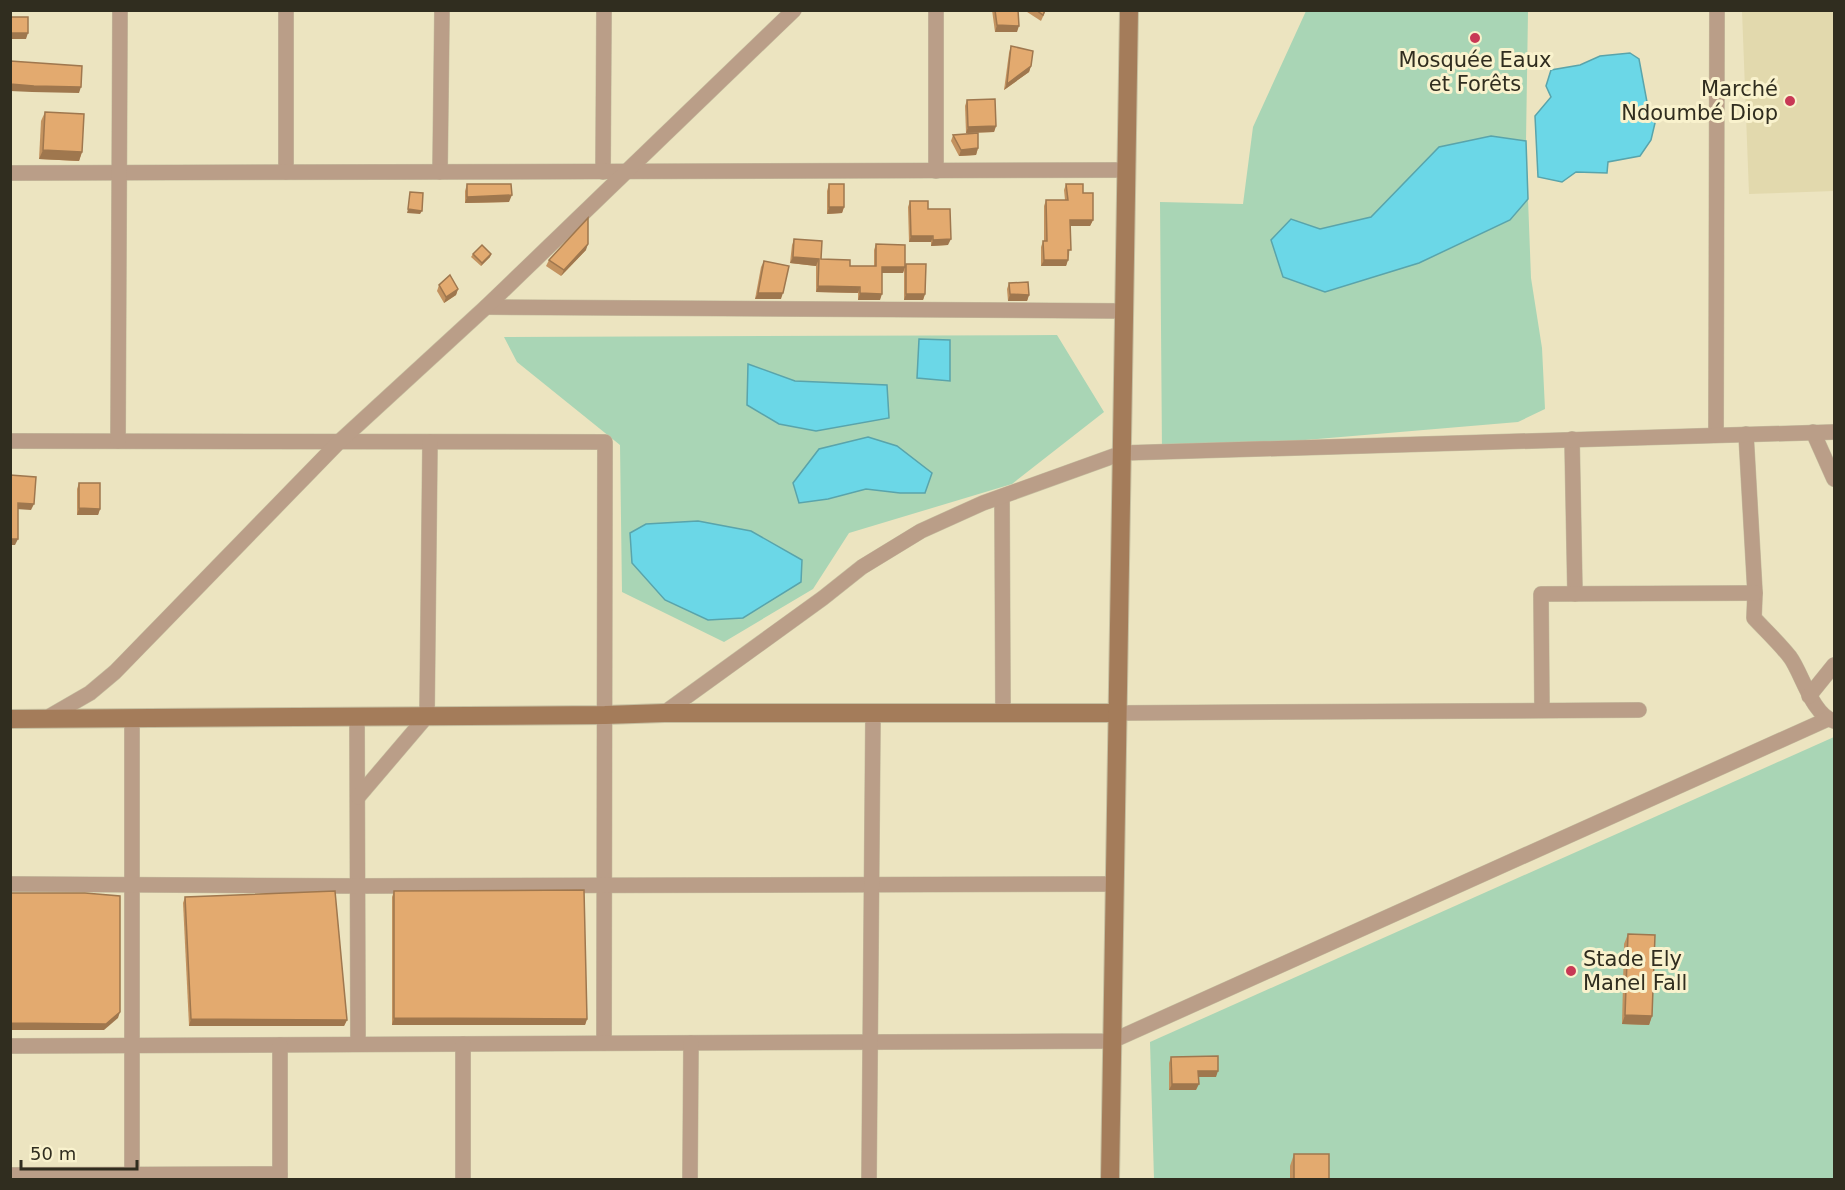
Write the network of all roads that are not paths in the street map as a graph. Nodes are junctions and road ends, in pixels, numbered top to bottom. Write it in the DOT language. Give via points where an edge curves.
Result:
graph roads {
  1 [pos="120,10"];
  2 [pos="286,10"];
  3 [pos="442,10"];
  4 [pos="604,10"];
  5 [pos="794,10"];
  6 [pos="936,10"];
  7 [pos="1129,10"];
  8 [pos="1717,10"];
  9 [pos="1127,170"];
  10 [pos="626,171"];
  11 [pos="936,171"];
  12 [pos="286,172"];
  13 [pos="440,172"];
  14 [pos="603,172"];
  15 [pos="10,173"];
  16 [pos="120,173"];
  17 [pos="486,307"];
  18 [pos="1124,311"];
  19 [pos="1813,432"];
  20 [pos="1834,432"];
  21 [pos="1746,434"];
  22 [pos="1716,435"];
  23 [pos="1572,439"];
  24 [pos="10,441"];
  25 [pos="118,441"];
  26 [pos="430,441"];
  27 [pos="339,442"];
  28 [pos="1122,453"];
  29 [pos="1834,479"];
  30 [pos="1002,496"];
  31 [pos="1755,593"];
  32 [pos="1575,594"];
  33 [pos="1834,665"];
  34 [pos="1809,696"];
  35 [pos="1542,710"];
  36 [pos="1639,710"];
  37 [pos="1117,712"];
  38 [pos="664,713"];
  39 [pos="1003,713"];
  40 [pos="873,714"];
  41 [pos="427,716"];
  42 [pos="605,716"];
  43 [pos="357,717"];
  44 [pos="132,718"];
  45 [pos="10,719"];
  46 [pos="45,719"];
  47 [pos="1831,720"];
  48 [pos="358,797"];
  49 [pos="10,884"];
  50 [pos="1115,884"];
  51 [pos="132,885"];
  52 [pos="605,885"];
  53 [pos="873,885"];
  54 [pos="358,886"];
  55 [pos="1112,1041"];
  56 [pos="870,1042"];
  57 [pos="604,1043"];
  58 [pos="691,1043"];
  59 [pos="358,1044"];
  60 [pos="463,1044"];
  61 [pos="132,1045"];
  62 [pos="280,1045"];
  63 [pos="10,1046"];
  64 [pos="10,1175"];
  65 [pos="132,1177"];
  66 [pos="280,1177"];
  67 [pos="462,1179"];
  68 [pos="690,1179"];
  69 [pos="869,1179"];
  70 [pos="1110,1179"];
  1 -- 16 [label="street"];
  2 -- 12 [label="street"];
  3 -- 13 [label="street"];
  4 -- 14 [label="street"];
  5 -- 10 [label="street"];
  6 -- 11 [label="street"];
  7 -- 9 [label="street"];
  8 -- 22 [label="street"];
  9 -- 11 [label="street"];
  9 -- 18 [label="street"];
  10 -- 11 [label="street"];
  10 -- 14 [label="street"];
  10 -- 17 [label="street"];
  12 -- 13 [label="street"];
  12 -- 16 [label="street"];
  13 -- 14 [label="street"];
  15 -- 16 [label="street"];
  16 -- 25 [label="street"];
  17 -- 18 [label="street"];
  17 -- 27 [label="street"];
  18 -- 28 [label="street"];
  19 -- 20 [label="street"];
  19 -- 21 [label="street"];
  19 -- 29 [label="street"];
  21 -- 22 [label="street"];
  21 -- 31 [label="street"];
  22 -- 23 [label="street"];
  23 -- 28 [label="street"];
  23 -- 32 [label="street"];
  24 -- 25 [label="street"];
  25 -- 27 [label="street"];
  26 -- 27 [label="street"];
  26 -- 41 [label="street"];
  26 -- 42 [label="street" via="605,442"];
  27 -- 46 [label="street" via="115,672 90,693"];
  28 -- 30 [label="street"];
  28 -- 37 [label="street"];
  30 -- 38 [label="street" via="921,531 862,567"];
  30 -- 39 [label="street"];
  31 -- 32 [label="street"];
  31 -- 34 [label="street" via="1754,618 1790,657"];
  32 -- 35 [label="street" via="1541,594"];
  33 -- 34 [label="street"];
  34 -- 47 [label="street"];
  35 -- 36 [label="street"];
  35 -- 37 [label="street"];
  37 -- 39 [label="street"];
  37 -- 50 [label="street"];
  38 -- 40 [label="street"];
  38 -- 42 [label="street"];
  39 -- 40 [label="street"];
  40 -- 53 [label="street"];
  41 -- 42 [label="street"];
  41 -- 43 [label="street"];
  41 -- 48 [label="street"];
  42 -- 52 [label="street"];
  43 -- 44 [label="street"];
  43 -- 48 [label="street"];
  44 -- 46 [label="street"];
  44 -- 51 [label="street"];
  45 -- 46 [label="street"];
  47 -- 55 [label="street"];
  48 -- 54 [label="street"];
  49 -- 51 [label="street"];
  50 -- 53 [label="street"];
  50 -- 55 [label="street"];
  51 -- 54 [label="street"];
  51 -- 61 [label="street"];
  52 -- 53 [label="street"];
  52 -- 54 [label="street"];
  52 -- 57 [label="street"];
  53 -- 56 [label="street"];
  54 -- 59 [label="street"];
  55 -- 56 [label="street"];
  55 -- 70 [label="street"];
  56 -- 58 [label="street"];
  56 -- 69 [label="street"];
  57 -- 58 [label="street"];
  57 -- 60 [label="street"];
  58 -- 68 [label="street"];
  59 -- 60 [label="street"];
  59 -- 62 [label="street"];
  60 -- 67 [label="street"];
  61 -- 62 [label="street"];
  61 -- 63 [label="street"];
  61 -- 65 [label="street"];
  62 -- 66 [label="street"];
  64 -- 65 [label="street"];
  65 -- 66 [label="street"];
}
